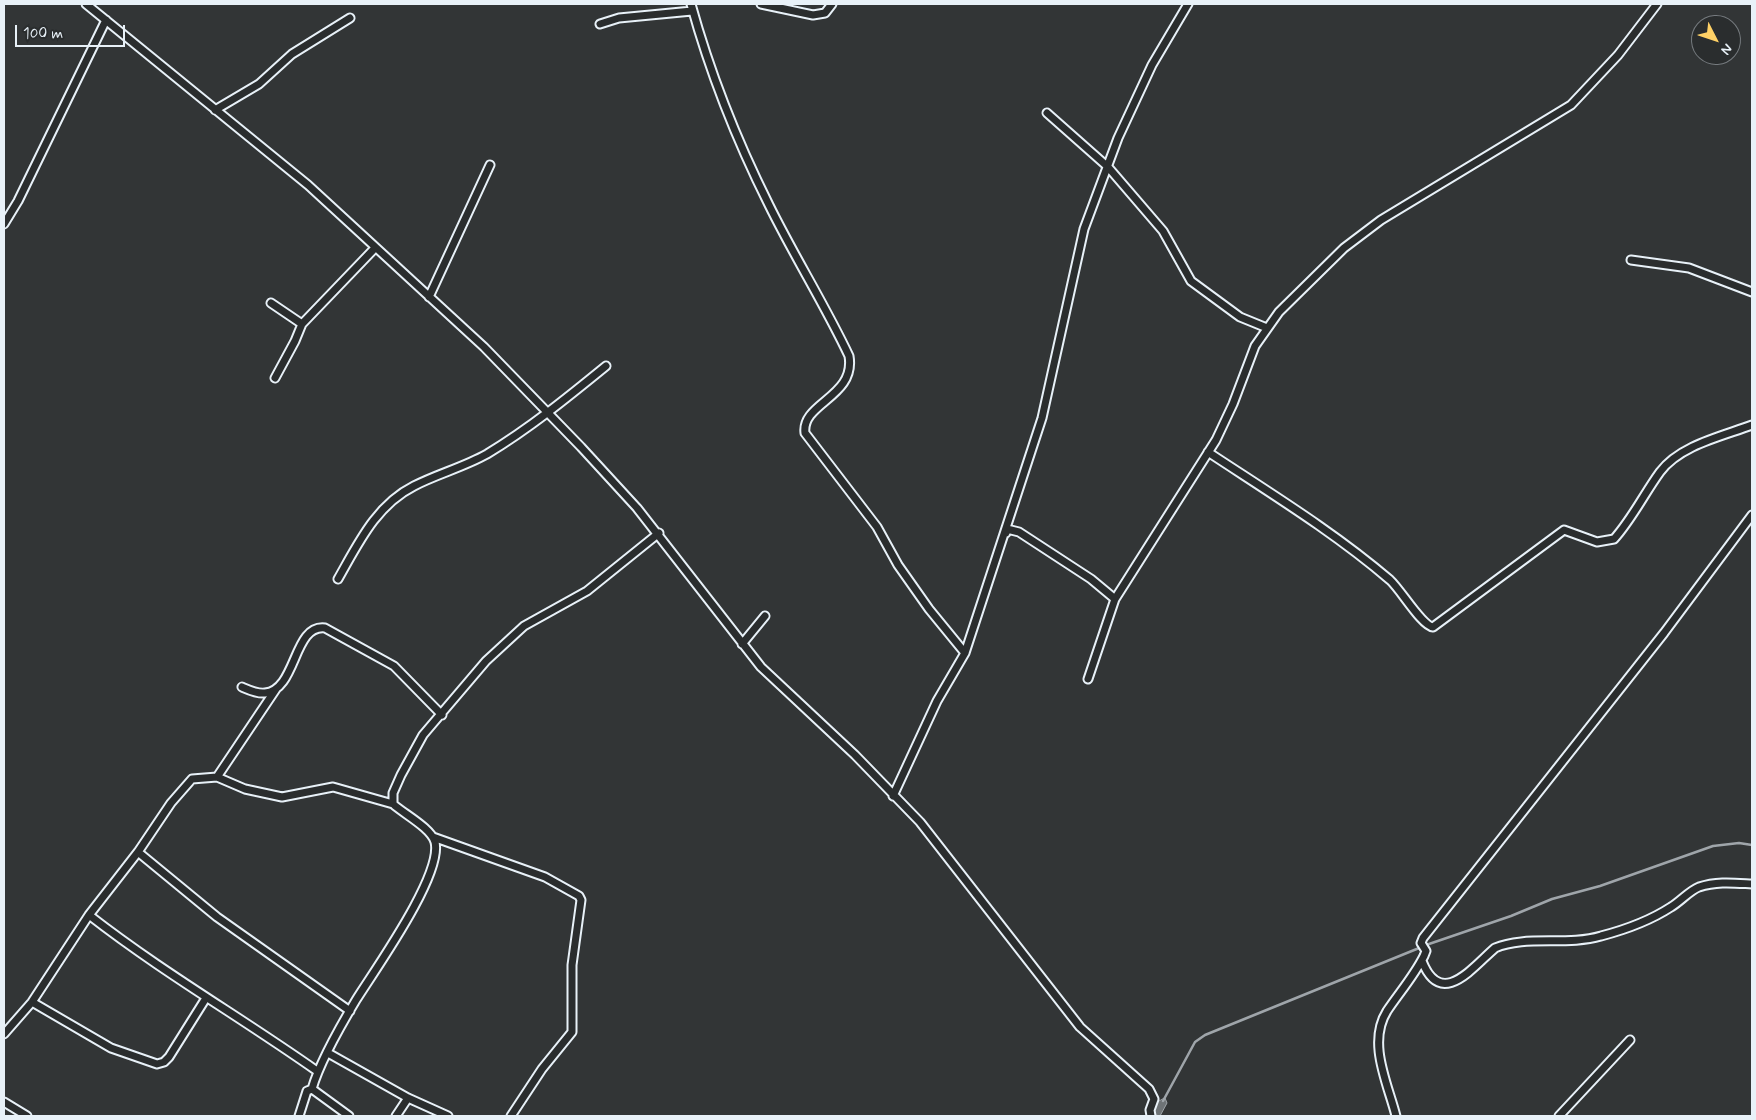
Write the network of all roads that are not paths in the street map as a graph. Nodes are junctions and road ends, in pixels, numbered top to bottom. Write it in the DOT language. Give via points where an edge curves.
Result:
graph roads {
  1 [pos="86,4"];
  2 [pos="761,4"];
  3 [pos="832,4"];
  4 [pos="1188,4"];
  5 [pos="1657,4"];
  6 [pos="692,7"];
  7 [pos="350,18"];
  8 [pos="106,20"];
  9 [pos="600,24"];
  10 [pos="215,110"];
  11 [pos="1047,114"];
  12 [pos="490,165"];
  13 [pos="1108,166"];
  14 [pos="4,224"];
  15 [pos="375,248"];
  16 [pos="1631,260"];
  17 [pos="1752,292"];
  18 [pos="429,297"];
  19 [pos="271,303"];
  20 [pos="302,324"];
  21 [pos="1267,328"];
  22 [pos="606,366"];
  23 [pos="275,378"];
  24 [pos="548,413"];
  25 [pos="1752,425"];
  26 [pos="1208,452"];
  27 [pos="1752,515"];
  28 [pos="659,533"];
  29 [pos="1006,533"];
  30 [pos="338,578"];
  31 [pos="1115,599"];
  32 [pos="765,616"];
  33 [pos="742,644"];
  34 [pos="965,653"];
  35 [pos="1088,678"];
  36 [pos="242,687"];
  37 [pos="276,689"];
  38 [pos="442,715"];
  39 [pos="217,778"];
  40 [pos="893,796"];
  41 [pos="393,804"];
  42 [pos="433,837"];
  43 [pos="138,852"];
  44 [pos="1752,884"];
  45 [pos="90,915"];
  46 [pos="1422,961"];
  47 [pos="206,998"];
  48 [pos="32,1002"];
  49 [pos="350,1011"];
  50 [pos="4,1034"];
  51 [pos="1630,1040"];
  52 [pos="328,1053"];
  53 [pos="317,1071"];
  54 [pos="312,1088"];
  55 [pos="408,1098"];
  56 [pos="4,1102"];
  57 [pos="27,1116"];
  58 [pos="299,1116"];
  59 [pos="349,1116"];
  60 [pos="396,1116"];
  61 [pos="448,1116"];
  62 [pos="511,1116"];
  63 [pos="1151,1116"];
  64 [pos="1396,1116"];
  65 [pos="1559,1116"];
  1 -- 8 [label="street"];
  2 -- 3 [label="street" via="813,15 826,13"];
  4 -- 13 [label="street" via="1140,88"];
  5 -- 21 [label="street" via="1618,55 1571,105 1381,220 1329,262"];
  6 -- 9 [label="street"];
  6 -- 34 [label="street" via="733,126 769,206 850,356 847,381 806,422 804,428 808,439 877,527 898,565"];
  7 -- 10 [label="street" via="292,54 259,84"];
  8 -- 10 [label="street"];
  8 -- 14 [label="street"];
  10 -- 15 [label="street" via="308,185"];
  11 -- 13 [label="street"];
  12 -- 18 [label="street"];
  13 -- 21 [label="street" via="1163,231 1191,281 1240,317"];
  13 -- 29 [label="street" via="1084,229 1042,418"];
  15 -- 18 [label="street"];
  15 -- 20 [label="street"];
  16 -- 17 [label="street" via="1689,268"];
  18 -- 24 [label="street" via="484,347"];
  19 -- 20 [label="street"];
  20 -- 23 [label="street"];
  21 -- 26 [label="street" via="1255,346 1233,404"];
  22 -- 24 [label="street"];
  24 -- 28 [label="street"];
  24 -- 30 [label="street" via="486,455 412,486 398,496 370,522"];
  25 -- 26 [label="street" via="1693,448 1672,460 1660,472 1614,539 1597,542 1564,530 1433,628 1425,624 1400,588 1365,559"];
  26 -- 31 [label="street"];
  27 -- 46 [label="street" via="1664,633 1432,924 1421,943 1426,952"];
  28 -- 33 [label="street"];
  28 -- 38 [label="street" via="587,591 524,626 486,661 455,695"];
  29 -- 31 [label="street" via="1007,530 1019,532 1091,579"];
  29 -- 34 [label="street"];
  31 -- 35 [label="street"];
  32 -- 33 [label="street"];
  33 -- 40 [label="street" via="761,667 855,755"];
  34 -- 40 [label="street" via="937,701"];
  36 -- 37 [label="street" via="264,694"];
  37 -- 38 [label="street" via="308,634 317,628 325,628 394,666"];
  37 -- 39 [label="street"];
  38 -- 41 [label="street" via="438,715 406,763 394,792"];
  39 -- 41 [label="street" via="272,796 333,788"];
  39 -- 43 [label="street" via="188,781"];
  40 -- 63 [label="street" via="920,822 1080,1027 1149,1089 1154,1099"];
  41 -- 42 [label="street"];
  42 -- 49 [label="street" via="435,852 426,880 388,952"];
  42 -- 62 [label="street" via="546,878 581,900 572,964 572,1032 542,1069"];
  43 -- 45 [label="street"];
  43 -- 49 [label="street" via="224,922"];
  44 -- 46 [label="street" via="1720,882 1698,888 1671,908 1600,936 1501,945 1454,983 1444,985 1437,982"];
  45 -- 47 [label="street"];
  45 -- 48 [label="street"];
  46 -- 64 [label="street" via="1388,1011 1381,1031 1381,1066"];
  47 -- 48 [label="street" via="169,1057 157,1064 111,1048"];
  47 -- 53 [label="street"];
  48 -- 50 [label="street"];
  49 -- 52 [label="street"];
  51 -- 65 [label="street"];
  52 -- 53 [label="street"];
  52 -- 55 [label="street"];
  53 -- 54 [label="street"];
  54 -- 58 [label="street" via="307,1091"];
  54 -- 59 [label="street"];
  55 -- 60 [label="street"];
  55 -- 61 [label="street"];
  56 -- 57 [label="street"];
}
